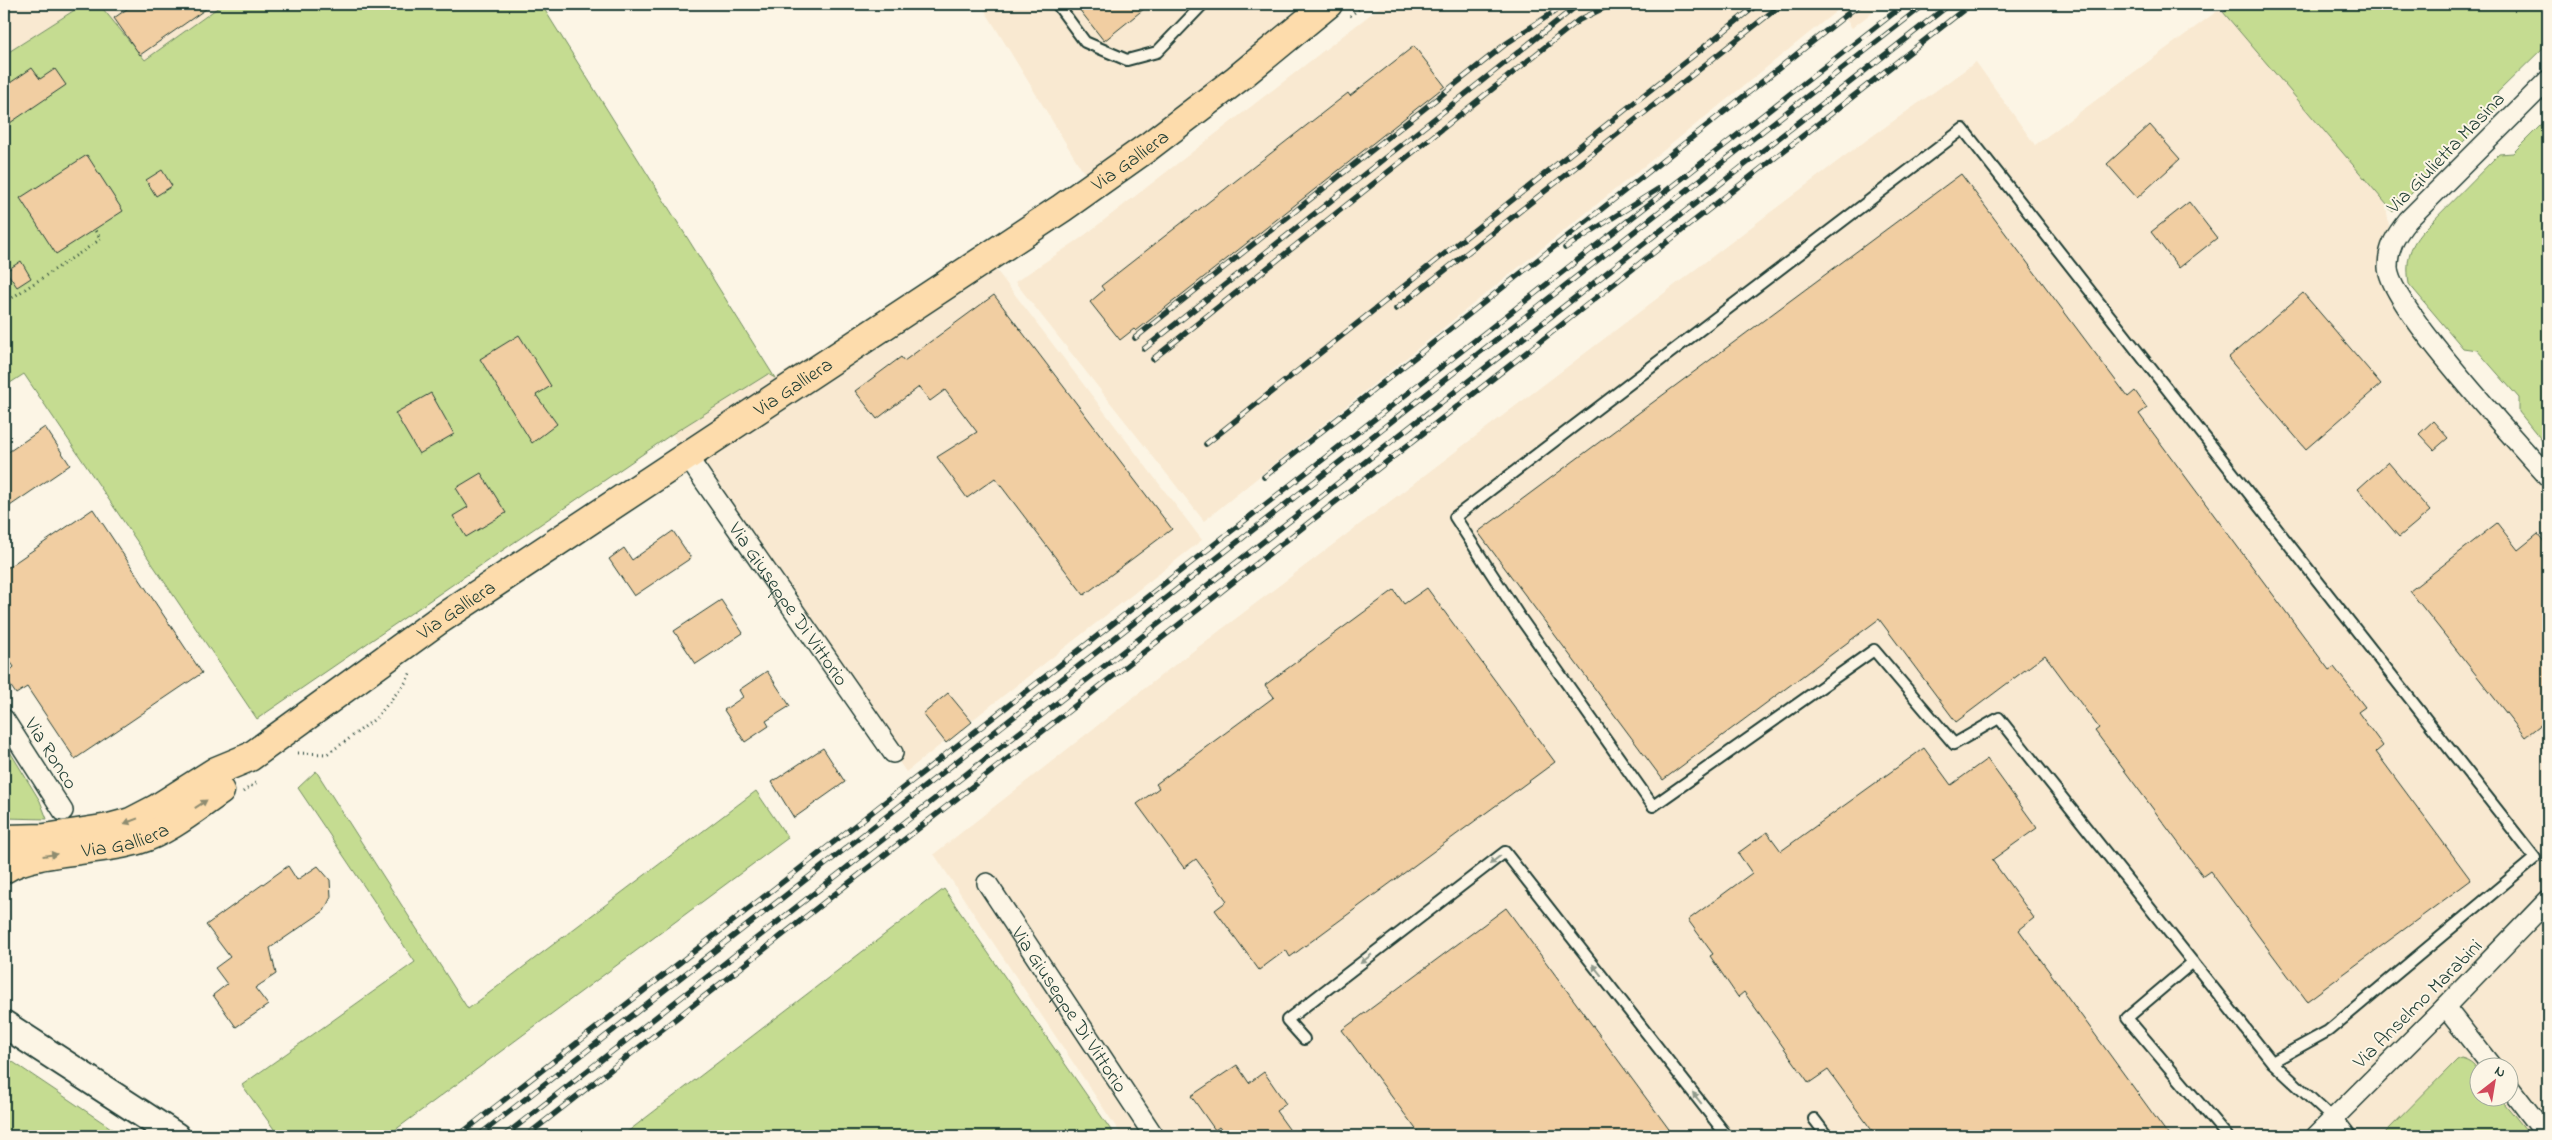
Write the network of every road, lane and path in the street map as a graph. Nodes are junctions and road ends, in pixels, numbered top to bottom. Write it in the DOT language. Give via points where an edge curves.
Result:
graph roads {
  1 [pos="1057,4"];
  2 [pos="1203,4"];
  3 [pos="1328,4"];
  4 [pos="2548,80"];
  5 [pos="94,229"];
  6 [pos="4,303"];
  7 [pos="686,454"];
  8 [pos="2548,477"];
  9 [pos="4,719"];
  10 [pos="893,753"];
  11 [pos="250,757"];
  12 [pos="63,811"];
  13 [pos="4,839"];
  14 [pos="4,869"];
  15 [pos="987,883"];
  16 [pos="2548,900"];
  17 [pos="2193,962"];
  18 [pos="2445,1007"];
  19 [pos="4,1024"];
  20 [pos="1304,1039"];
  21 [pos="2485,1058"];
  22 [pos="2272,1062"];
  23 [pos="2520,1101"];
  24 [pos="1814,1119"];
  25 [pos="2333,1119"];
  26 [pos="176,1136"];
  27 [pos="1154,1136"];
  28 [pos="1727,1136"];
  29 [pos="1827,1136"];
  30 [pos="2227,1136"];
  31 [pos="2316,1136"];
  32 [pos="2346,1136"];
  33 [pos="2547,1136"];
  1 -- 2 [label="lane" via="1085,42 1127,60 1157,52"];
  3 -- 7 [label="main road, Via Galliera" via="1215,96 1062,208"];
  4 -- 8 [label="street, Via Giulietta Masina" via="2408,220 2392,240 2387,269 2398,295 2421,330"];
  5 -- 6 [label="path" via="101,239"];
  7 -- 10 [label="street, Via Giuseppe Di Vittorio"];
  7 -- 11 [label="main road, Via Galliera" via="439,620"];
  9 -- 12 [label="street, Via Ronco"];
  11 -- 13 [label="main road, Via Galliera, one-way" via="216,772 131,822 46,838"];
  14 -- 11 [label="main road, Via Galliera, one-way" via="29,858 139,840 225,788"];
  15 -- 27 [label="street, Via Giuseppe Di Vittorio"];
  16 -- 18 [label="street, Via Anselmo Marabini"];
  17 -- 22 [label="lane"];
  17 -- 22 [label="lane" via="1999,718 1954,744 1874,650 1654,806 1519,616 1455,517 1963,129 2535,858 2328,1032"];
  17 -- 30 [label="lane" via="2127,1018"];
  18 -- 21 [label="street"];
  18 -- 25 [label="street, Via Anselmo Marabini"];
  19 -- 26 [label="street"];
  28 -- 20 [label="lane, one-way" via="1505,852 1287,1020"];
  22 -- 25 [label="lane"];
  23 -- 33 [label="street"];
  24 -- 29 [label="lane"];
  25 -- 31 [label="street, Via Anselmo Marabini"];
  25 -- 32 [label="street"];
}
